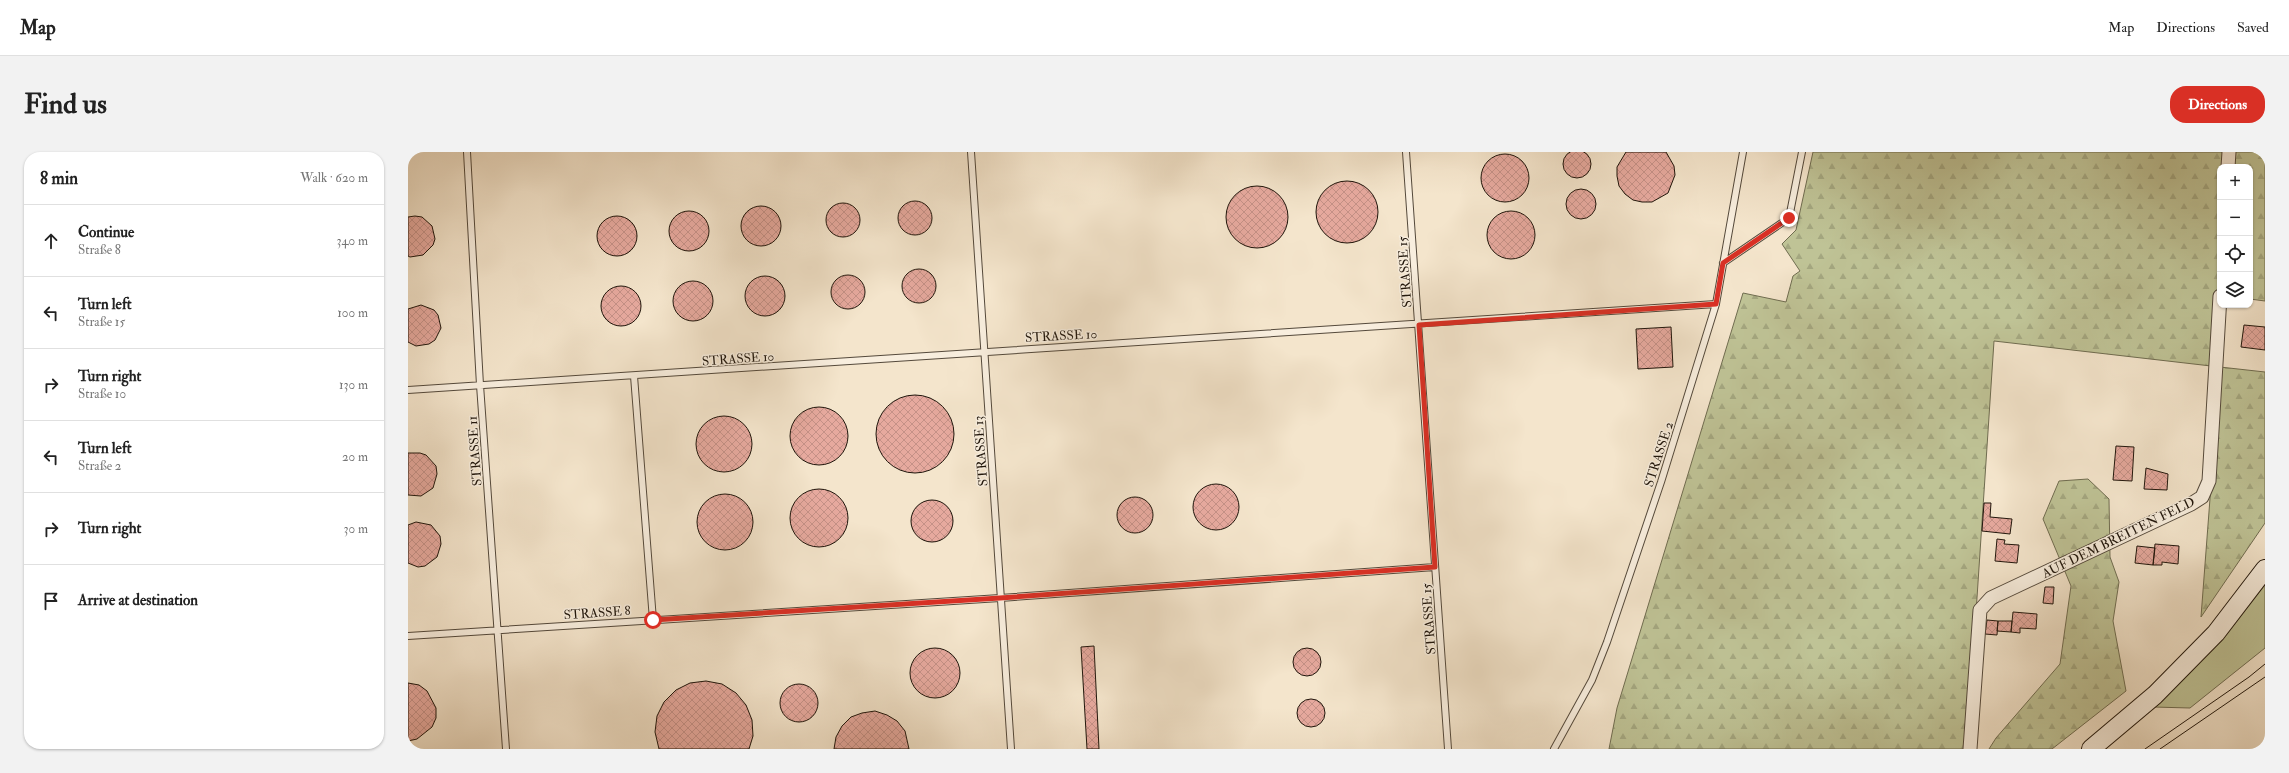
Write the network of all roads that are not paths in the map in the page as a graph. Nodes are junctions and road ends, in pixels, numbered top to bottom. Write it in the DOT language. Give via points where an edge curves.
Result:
graph roads {
  1 [pos="467,152"];
  2 [pos="970,152"];
  3 [pos="1406,152"];
  4 [pos="1742,152"];
  5 [pos="1802,152"];
  6 [pos="2229,152"];
  7 [pos="2228,164"];
  8 [pos="1723,263"];
  9 [pos="1716,304"];
  10 [pos="2219,308"];
  11 [pos="1419,325"];
  12 [pos="984,351"];
  13 [pos="634,376"];
  14 [pos="480,385"];
  15 [pos="408,390"];
  16 [pos="1435,567"];
  17 [pos="2265,569"];
  18 [pos="1000,598"];
  19 [pos="653,620"];
  20 [pos="498,630"];
  21 [pos="408,636"];
  22 [pos="506,749"];
  23 [pos="1011,749"];
  24 [pos="1448,749"];
  25 [pos="1554,749"];
  26 [pos="1970,749"];
  27 [pos="2090,749"];
  1 -- 14 [label="lane, STRASSE 11"];
  2 -- 12 [label="lane, STRASSE 13"];
  3 -- 11 [label="lane, STRASSE 15"];
  4 -- 8 [label="lane, STRASSE 2"];
  5 -- 8 [label="lane" via="1789,218"];
  6 -- 7 [label="street"];
  8 -- 9 [label="lane, STRASSE 2"];
  9 -- 11 [label="lane, STRASSE 10"];
  9 -- 25 [label="lane, STRASSE 2" via="1661,482 1607,642 1592,680"];
  10 -- 26 [label="street, AUF DEM BREITEN FELD" via="2208,481 2202,497 1991,598 1980,610"];
  11 -- 12 [label="lane, STRASSE 10"];
  11 -- 16 [label="lane, STRASSE 15"];
  12 -- 13 [label="lane, STRASSE 10"];
  12 -- 18 [label="lane, STRASSE 13"];
  13 -- 14 [label="lane, STRASSE 10"];
  13 -- 19 [label="lane"];
  14 -- 15 [label="lane, STRASSE 10"];
  14 -- 20 [label="lane, STRASSE 11"];
  16 -- 18 [label="lane, STRASSE 8"];
  16 -- 24 [label="lane, STRASSE 15"];
  17 -- 27 [label="main road" via="2216,633 2155,695"];
  18 -- 19 [label="lane, STRASSE 8"];
  18 -- 23 [label="lane, STRASSE 13"];
  19 -- 20 [label="lane, STRASSE 8"];
  20 -- 21 [label="lane, STRASSE 8"];
  20 -- 22 [label="lane, STRASSE 11"];
}
